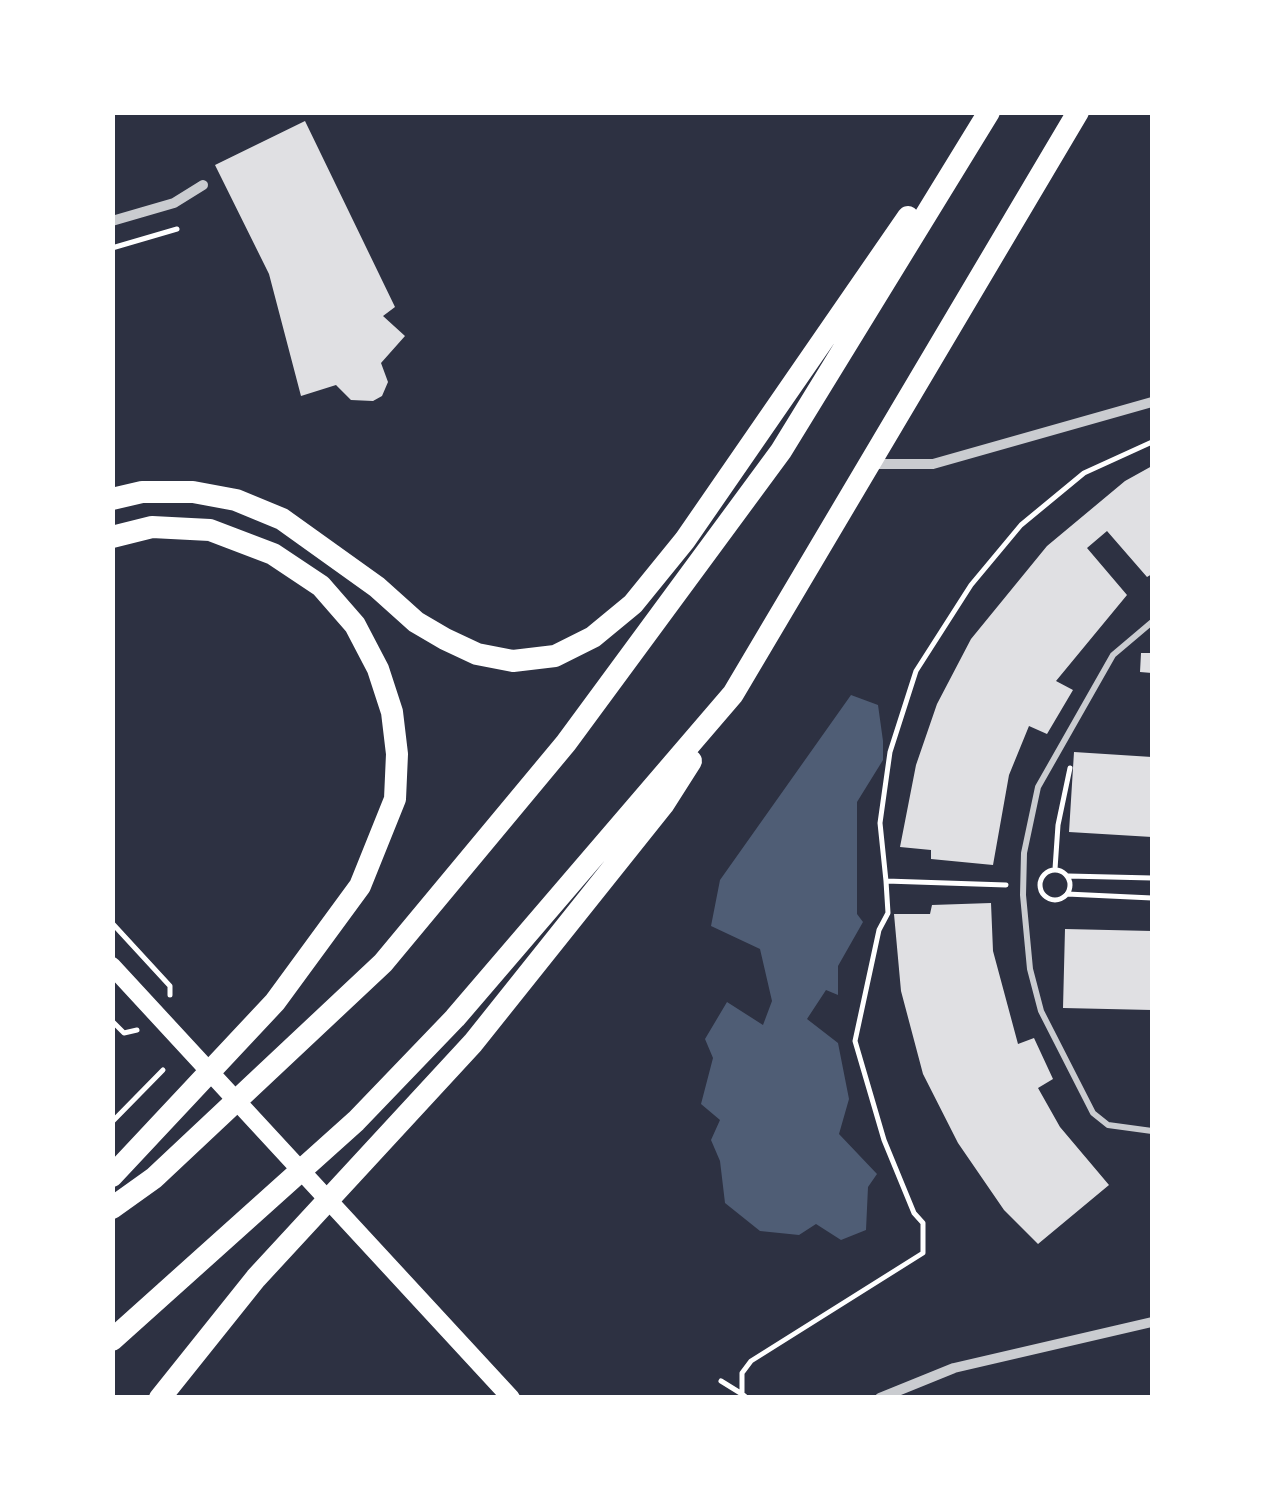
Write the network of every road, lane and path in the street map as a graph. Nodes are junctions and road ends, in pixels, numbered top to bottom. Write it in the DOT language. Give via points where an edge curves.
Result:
graph roads {
  1 [pos="986,112"];
  2 [pos="1078,112"];
  3 [pos="203,185"];
  4 [pos="112,222"];
  5 [pos="177,229"];
  6 [pos="112,248"];
  7 [pos="1152,402"];
  8 [pos="1152,442"];
  9 [pos="872,464"];
  10 [pos="112,500"];
  11 [pos="112,536"];
  12 [pos="1152,622"];
  13 [pos="733,694"];
  14 [pos="1073,752"];
  15 [pos="1055,869"];
  16 [pos="1068,876"];
  17 [pos="1152,878"];
  18 [pos="886,881"];
  19 [pos="1010,885"];
  20 [pos="1067,894"];
  21 [pos="1152,898"];
  22 [pos="112,923"];
  23 [pos="112,966"];
  24 [pos="170,1000"];
  25 [pos="112,1021"];
  26 [pos="135,1028"];
  27 [pos="163,1070"];
  28 [pos="112,1122"];
  29 [pos="1152,1131"];
  30 [pos="112,1176"];
  31 [pos="112,1208"];
  32 [pos="1152,1322"];
  33 [pos="112,1340"];
  34 [pos="721,1381"];
  35 [pos="744,1396"];
  36 [pos="160,1398"];
  37 [pos="511,1398"];
  38 [pos="880,1398"];
  1 -- 10 [label="highway" via="685,540 633,604 555,656 513,661 445,639 282,520 236,500 142,492"];
  1 -- 31 [label="highway" via="781,451 566,742 382,963 154,1178"];
  2 -- 9 [label="highway"];
  3 -- 4 [label="street" via="174,203"];
  5 -- 6 [label="path"];
  7 -- 9 [label="street" via="933,464"];
  8 -- 18 [label="path" via="1084,473 1021,525 971,585 916,670 890,752 880,823"];
  9 -- 13 [label="highway"];
  11 -- 30 [label="highway" via="152,527 210,530 273,554 321,586 355,625 378,669 397,754 394,800 360,886 276,1002"];
  12 -- 29 [label="lane" via="1113,655 1038,787 1023,895 1041,1012 1093,1112 1108,1125"];
  13 -- 33 [label="highway" via="455,1018 369,1108"];
  13 -- 36 [label="highway" via="663,805 474,1042 256,1278"];
  14 -- 15 [label="path"];
  15 -- 16 [label="path"];
  15 -- 20 [label="path" via="1042,876 1041,891 1054,900"];
  16 -- 17 [label="path"];
  16 -- 20 [label="path"];
  18 -- 19 [label="path"];
  18 -- 35 [label="path" via="888,913 855,1041 884,1140 924,1223 923,1253 751,1361 742,1372"];
  20 -- 21 [label="path"];
  22 -- 24 [label="path" via="170,986"];
  23 -- 37 [label="main road"];
  25 -- 26 [label="path" via="124,1033"];
  27 -- 28 [label="path"];
  32 -- 38 [label="street" via="954,1368"];
  34 -- 35 [label="path"];
}
